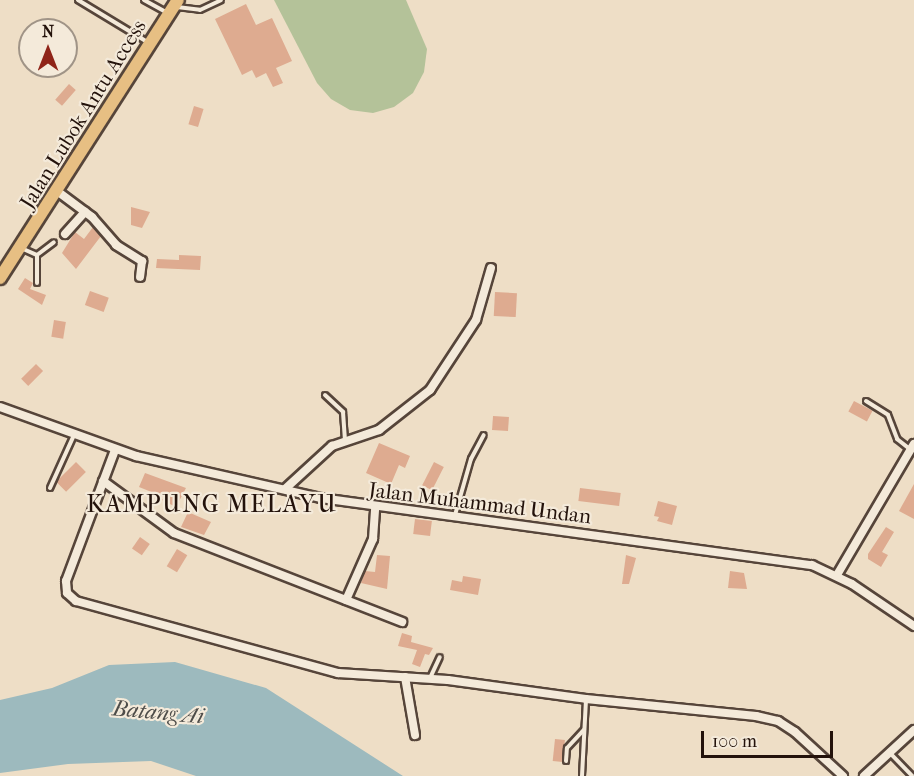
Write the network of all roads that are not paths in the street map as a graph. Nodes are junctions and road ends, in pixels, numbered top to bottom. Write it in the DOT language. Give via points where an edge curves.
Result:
graph roads {
  1 [pos="78,0"];
  2 [pos="144,0"];
  3 [pos="221,0"];
  4 [pos="174,7"];
  5 [pos="150,44"];
  6 [pos="57,191"];
  7 [pos="85,212"];
  8 [pos="65,234"];
  9 [pos="54,242"];
  10 [pos="21,248"];
  11 [pos="37,255"];
  12 [pos="492,268"];
  13 [pos="1,273"];
  14 [pos="140,277"];
  15 [pos="37,283"];
  16 [pos="325,395"];
  17 [pos="866,401"];
  18 [pos="0,407"];
  19 [pos="74,434"];
  20 [pos="484,435"];
  21 [pos="345,440"];
  22 [pos="912,447"];
  23 [pos="115,450"];
  24 [pos="103,481"];
  25 [pos="50,488"];
  26 [pos="285,489"];
  27 [pos="375,507"];
  28 [pos="455,515"];
  29 [pos="837,575"];
  30 [pos="346,600"];
  31 [pos="402,622"];
  32 [pos="914,626"];
  33 [pos="440,657"];
  34 [pos="405,677"];
  35 [pos="429,679"];
  36 [pos="586,699"];
  37 [pos="586,729"];
  38 [pos="914,730"];
  39 [pos="415,735"];
  40 [pos="890,753"];
  41 [pos="566,761"];
  42 [pos="582,776"];
  43 [pos="843,776"];
  44 [pos="864,776"];
  45 [pos="912,776"];
  1 -- 5 [label="lane"];
  2 -- 4 [label="lane"];
  3 -- 4 [label="lane" via="200,10"];
  4 -- 5 [label="main road, Jalan Lubok Antu Access"];
  5 -- 6 [label="main road, Jalan Lubok Antu Access"];
  6 -- 7 [label="street"];
  6 -- 10 [label="main road, Jalan Lubok Antu Access"];
  7 -- 8 [label="street"];
  7 -- 14 [label="street" via="116,245 142,261"];
  9 -- 11 [label="lane"];
  10 -- 11 [label="lane"];
  10 -- 13 [label="main road, Jalan Lubok Antu Access"];
  11 -- 15 [label="lane"];
  12 -- 21 [label="street" via="476,320 430,390 379,430"];
  16 -- 21 [label="lane" via="343,412"];
  17 -- 22 [label="lane" via="888,415 897,439"];
  18 -- 19 [label="street, Jalan Muhammad Undan"];
  19 -- 23 [label="street, Jalan Muhammad Undan"];
  19 -- 25 [label="lane"];
  20 -- 28 [label="lane" via="471,459"];
  21 -- 26 [label="street" via="316,458"];
  22 -- 29 [label="street"];
  23 -- 24 [label="street"];
  23 -- 26 [label="street, Jalan Muhammad Undan"];
  24 -- 30 [label="street" via="174,533"];
  24 -- 34 [label="street" via="66,580 70,597 331,672"];
  26 -- 27 [label="street, Jalan Muhammad Undan"];
  27 -- 28 [label="street, Jalan Muhammad Undan"];
  27 -- 30 [label="street" via="373,539"];
  28 -- 29 [label="street, Jalan Muhammad Undan" via="812,565"];
  29 -- 32 [label="street, Jalan Muhammad Undan"];
  30 -- 31 [label="street"];
  33 -- 35 [label="lane"];
  34 -- 35 [label="street"];
  34 -- 39 [label="street"];
  35 -- 36 [label="street"];
  36 -- 37 [label="lane"];
  36 -- 43 [label="street" via="778,721"];
  37 -- 41 [label="lane" via="567,748"];
  37 -- 42 [label="lane"];
  38 -- 40 [label="street"];
  40 -- 44 [label="street"];
  40 -- 45 [label="lane"];
}
